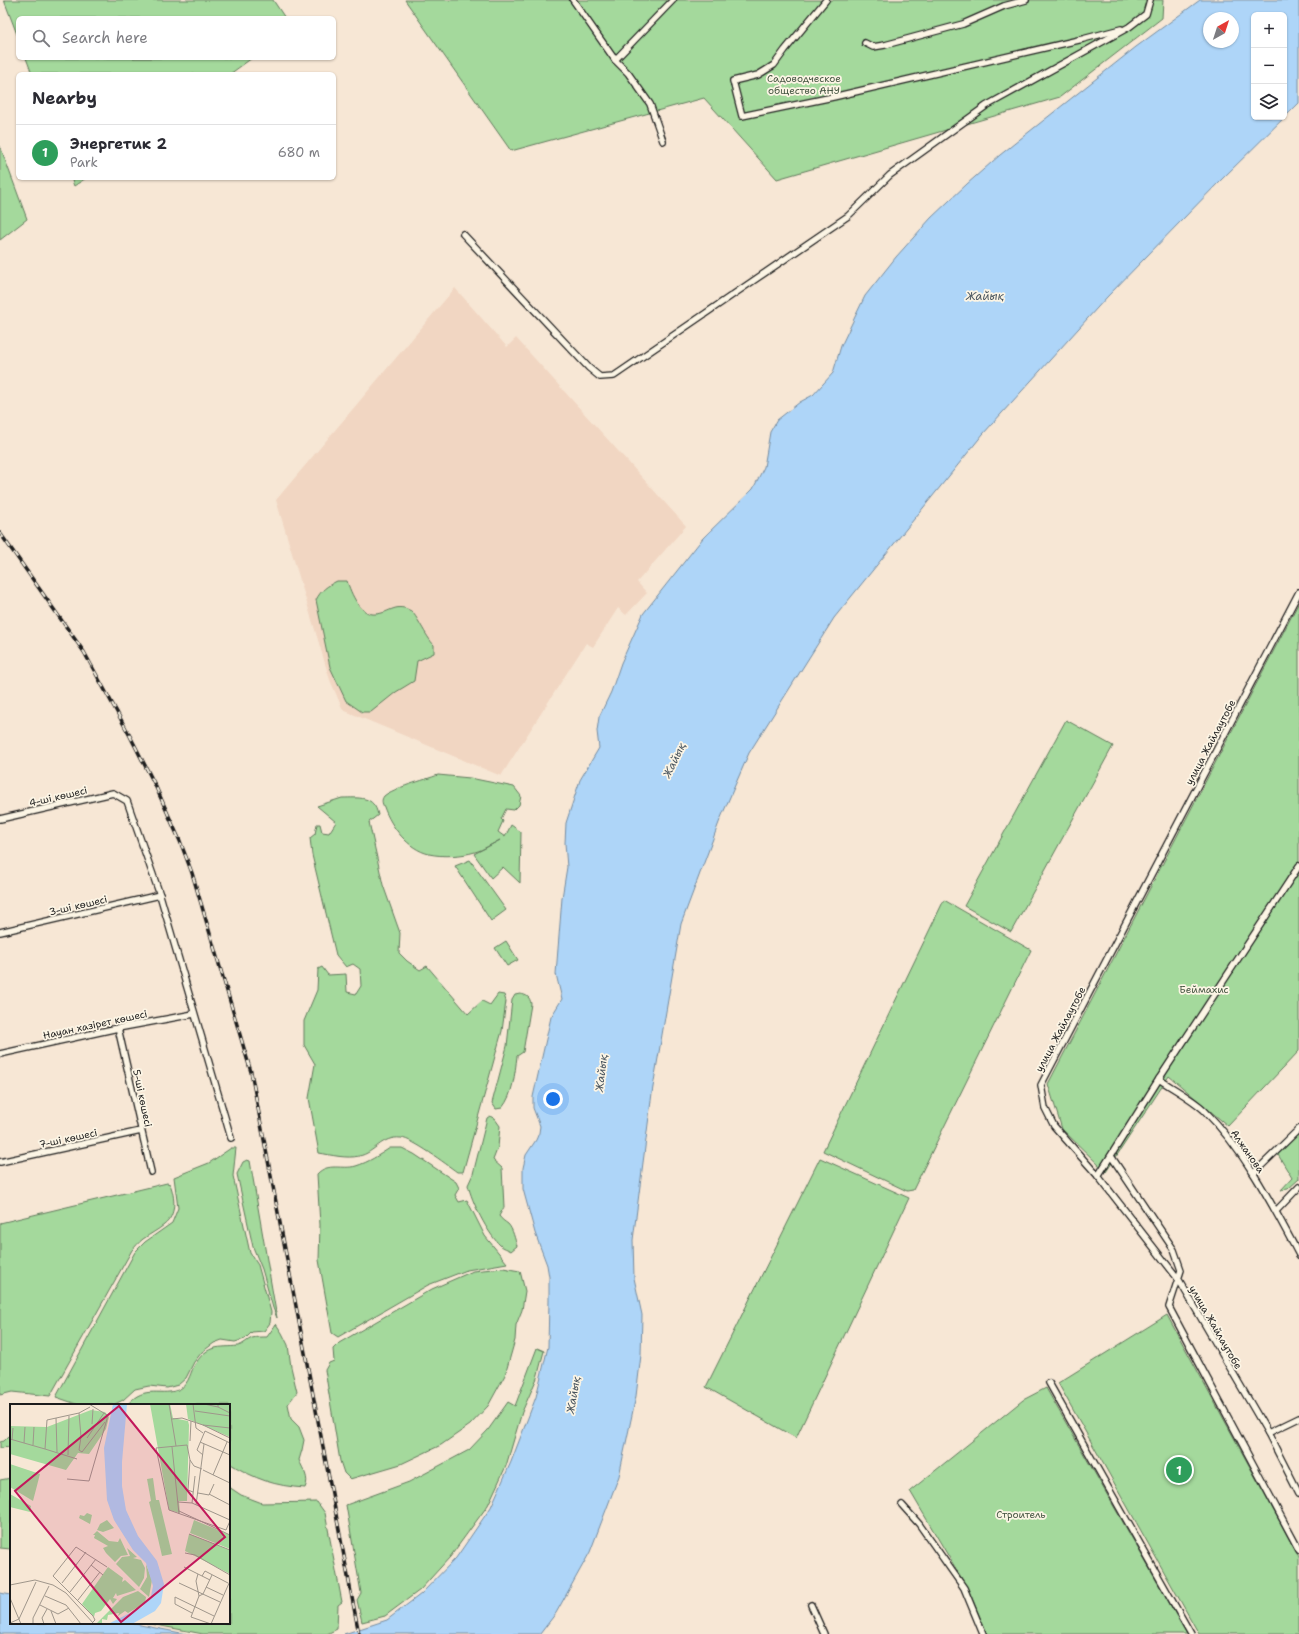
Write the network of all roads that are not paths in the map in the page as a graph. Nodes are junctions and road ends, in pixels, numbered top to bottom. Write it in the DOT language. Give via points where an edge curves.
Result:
graph roads {
  1 [pos="572,0"];
  2 [pos="673,0"];
  3 [pos="826,0"];
  4 [pos="1026,0"];
  5 [pos="1150,0"];
  6 [pos="1129,27"];
  7 [pos="866,43"];
  8 [pos="615,60"];
  9 [pos="664,141"];
  10 [pos="463,234"];
  11 [pos="1299,592"];
  12 [pos="0,819"];
  13 [pos="1299,866"];
  14 [pos="160,895"];
  15 [pos="0,932"];
  16 [pos="194,1014"];
  17 [pos="118,1028"];
  18 [pos="0,1054"];
  19 [pos="1159,1079"];
  20 [pos="1299,1129"];
  21 [pos="140,1131"];
  22 [pos="231,1138"];
  23 [pos="1111,1156"];
  24 [pos="0,1162"];
  25 [pos="150,1172"];
  26 [pos="1254,1173"];
  27 [pos="1098,1176"];
  28 [pos="1299,1187"];
  29 [pos="1276,1210"];
  30 [pos="1299,1254"];
  31 [pos="1178,1280"];
  32 [pos="1049,1383"];
  33 [pos="1299,1418"];
  34 [pos="1268,1433"];
  35 [pos="1299,1494"];
  36 [pos="902,1505"];
  37 [pos="1299,1550"];
  38 [pos="811,1605"];
  39 [pos="824,1634"];
  40 [pos="983,1634"];
  41 [pos="1191,1634"];
  1 -- 8 [label="street"];
  2 -- 8 [label="street"];
  3 -- 6 [label="street" via="774,65 758,75 733,81 742,116"];
  4 -- 7 [label="street" via="1004,6 963,24 885,45 873,47"];
  5 -- 6 [label="street" via="1146,14"];
  6 -- 10 [label="street" via="986,106 890,175 848,216 614,376 600,377 589,368"];
  8 -- 9 [label="street" via="628,73 650,104"];
  11 -- 27 [label="street, улица Жайлаутобе" via="1041,1085 1044,1108 1054,1126"];
  12 -- 14 [label="street, 4-шi көшесі" via="113,793 120,796 127,800"];
  13 -- 19 [label="street"];
  14 -- 15 [label="street, 3-шi көшесі"];
  14 -- 16 [label="street"];
  16 -- 17 [label="street, Науан хазірет көшесі"];
  16 -- 22 [label="street"];
  17 -- 18 [label="street, Науан хазірет көшесі"];
  17 -- 21 [label="street, 5-шi көшесі"];
  19 -- 23 [label="street"];
  19 -- 26 [label="street, Алжанова" via="1202,1109 1224,1131"];
  20 -- 26 [label="street"];
  21 -- 24 [label="street, 7-шi көшесі"];
  21 -- 25 [label="street, 5-шi көшесі"];
  23 -- 27 [label="street"];
  23 -- 31 [label="street" via="1174,1250 1181,1270"];
  26 -- 29 [label="street, Алжанова"];
  27 -- 31 [label="street, улица Жайлаутобе"];
  28 -- 29 [label="street"];
  29 -- 30 [label="street, Алжанова"];
  31 -- 34 [label="street, улица Жайлаутобе"];
  31 -- 37 [label="street" via="1169,1307"];
  32 -- 41 [label="street"];
  33 -- 34 [label="street"];
  34 -- 35 [label="street, улица Жайлаутобе"];
  36 -- 40 [label="street" via="919,1524 964,1588"];
  38 -- 39 [label="street"];
}
